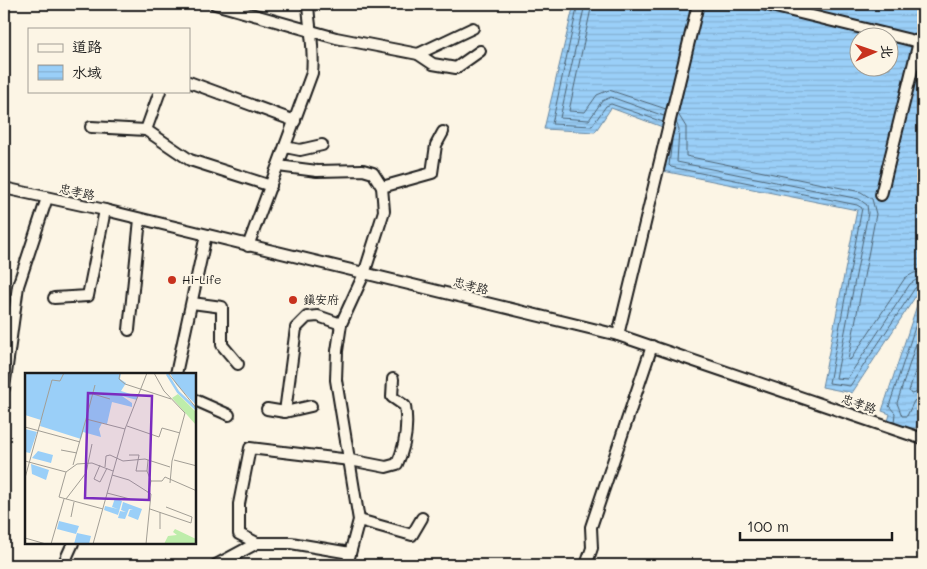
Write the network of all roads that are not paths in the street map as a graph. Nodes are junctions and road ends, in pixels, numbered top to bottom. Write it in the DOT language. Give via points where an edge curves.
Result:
graph roads {
  1 [pos="215,4"];
  2 [pos="308,4"];
  3 [pos="698,4"];
  4 [pos="763,4"];
  5 [pos="473,28"];
  6 [pos="309,29"];
  7 [pos="921,43"];
  8 [pos="480,51"];
  9 [pos="418,54"];
  10 [pos="190,82"];
  11 [pos="160,92"];
  12 [pos="295,121"];
  13 [pos="91,127"];
  14 [pos="146,130"];
  15 [pos="443,132"];
  16 [pos="322,145"];
  17 [pos="285,147"];
  18 [pos="278,166"];
  19 [pos="271,186"];
  20 [pos="382,187"];
  21 [pos="4,188"];
  22 [pos="881,195"];
  23 [pos="47,198"];
  24 [pos="105,210"];
  25 [pos="140,219"];
  26 [pos="206,235"];
  27 [pos="248,246"];
  28 [pos="364,274"];
  29 [pos="54,298"];
  30 [pos="192,303"];
  31 [pos="341,324"];
  32 [pos="129,330"];
  33 [pos="618,335"];
  34 [pos="652,346"];
  35 [pos="238,364"];
  36 [pos="176,373"];
  37 [pos="393,379"];
  38 [pos="4,388"];
  39 [pos="196,400"];
  40 [pos="311,406"];
  41 [pos="267,409"];
  42 [pos="285,412"];
  43 [pos="230,415"];
  44 [pos="923,439"];
  45 [pos="350,460"];
  46 [pos="422,518"];
  47 [pos="359,520"];
  48 [pos="256,543"];
  49 [pos="74,544"];
  50 [pos="350,554"];
  51 [pos="64,563"];
  52 [pos="76,565"];
  53 [pos="216,565"];
  54 [pos="347,565"];
  55 [pos="586,565"];
  1 -- 6 [label="street"];
  2 -- 6 [label="street"];
  3 -- 33 [label="street"];
  4 -- 7 [label="street"];
  5 -- 9 [label="street"];
  6 -- 9 [label="street" via="336,38"];
  6 -- 12 [label="street" via="314,57 312,73"];
  7 -- 22 [label="street"];
  8 -- 9 [label="street" via="456,68 433,64"];
  10 -- 12 [label="street"];
  11 -- 14 [label="street"];
  12 -- 17 [label="street"];
  13 -- 14 [label="street"];
  14 -- 19 [label="street" via="190,160"];
  15 -- 20 [label="street" via="436,145 432,173"];
  16 -- 17 [label="street" via="300,150"];
  17 -- 18 [label="street"];
  18 -- 19 [label="street"];
  18 -- 20 [label="street" via="317,171 362,170 373,173"];
  19 -- 27 [label="street"];
  20 -- 28 [label="street" via="384,211"];
  21 -- 23 [label="street, 忠孝路"];
  23 -- 24 [label="street, 忠孝路"];
  23 -- 38 [label="street" via="18,286"];
  24 -- 25 [label="street, 忠孝路"];
  24 -- 29 [label="street" via="88,296"];
  25 -- 26 [label="street, 忠孝路"];
  25 -- 32 [label="street"];
  26 -- 27 [label="street, 忠孝路"];
  26 -- 30 [label="street"];
  27 -- 28 [label="street, 忠孝路"];
  28 -- 31 [label="street"];
  28 -- 33 [label="street, 忠孝路"];
  30 -- 35 [label="street" via="222,308 222,345"];
  30 -- 36 [label="street"];
  31 -- 42 [label="street" via="318,316 307,317 296,328"];
  31 -- 45 [label="street" via="336,380"];
  33 -- 34 [label="street, 忠孝路"];
  34 -- 44 [label="street, 忠孝路"];
  34 -- 55 [label="street" via="591,527 592,548"];
  37 -- 45 [label="street" via="392,396 405,406 408,424 403,453 397,464 386,467"];
  39 -- 43 [label="street"];
  40 -- 42 [label="street"];
  41 -- 42 [label="street"];
  45 -- 47 [label="street"];
  45 -- 48 [label="street" via="250,448 239,504 239,534"];
  46 -- 47 [label="street" via="412,535"];
  47 -- 50 [label="street"];
  48 -- 50 [label="street" via="291,543"];
  48 -- 53 [label="street"];
  49 -- 51 [label="street"];
  50 -- 54 [label="street"];
  51 -- 52 [label="street"];
}
